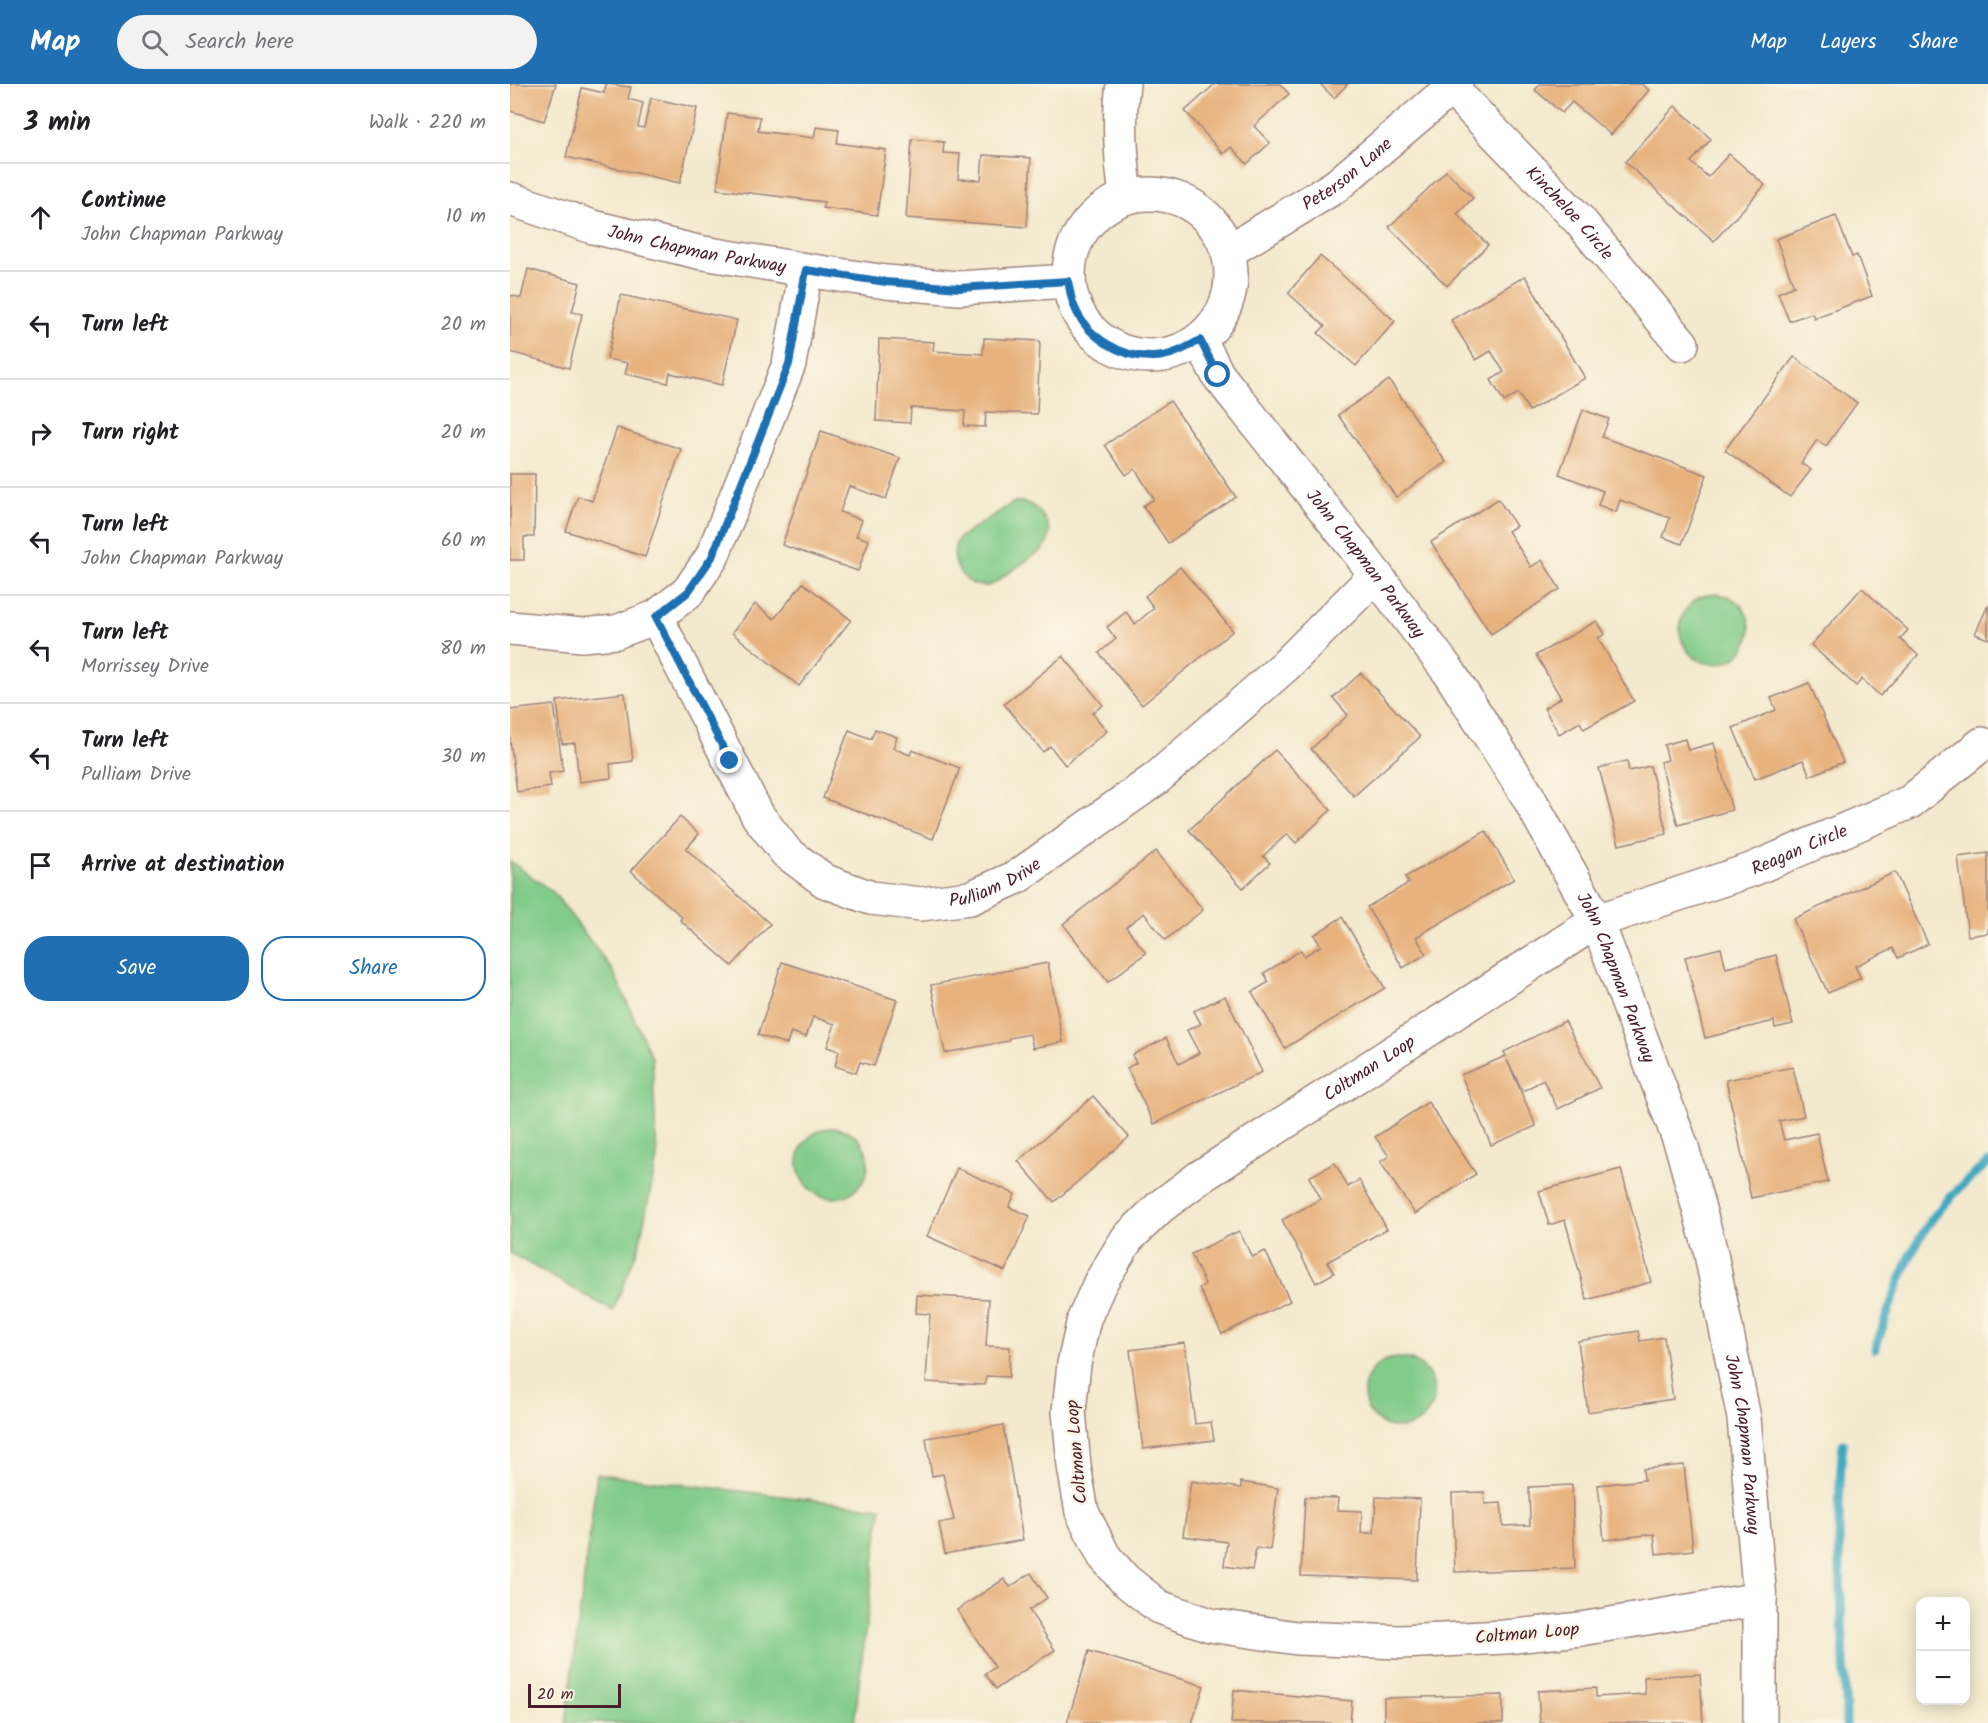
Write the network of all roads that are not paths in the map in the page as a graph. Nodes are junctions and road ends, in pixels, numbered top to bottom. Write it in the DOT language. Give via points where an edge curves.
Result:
graph roads {
  1 [pos="1123,84"];
  2 [pos="1454,86"];
  3 [pos="1126,196"];
  4 [pos="510,199"];
  5 [pos="1229,250"];
  6 [pos="806,270"];
  7 [pos="1068,281"];
  8 [pos="1200,340"];
  9 [pos="1682,344"];
  10 [pos="1376,575"];
  11 [pos="656,617"];
  12 [pos="510,628"];
  13 [pos="1982,744"];
  14 [pos="1597,921"];
  15 [pos="1760,1599"];
  16 [pos="1760,1723"];
  1 -- 3 [label="street" via="1122,168"];
  2 -- 5 [label="street, Peterson Lane" via="1336,186"];
  2 -- 9 [label="street, Kincheloe Circle" via="1579,220"];
  3 -- 5 [label="street" via="1155,193 1186,201 1209,217"];
  3 -- 7 [label="street" via="1106,206 1077,236 1068,264"];
  4 -- 6 [label="street, John Chapman Parkway" via="593,228 698,252"];
  5 -- 8 [label="street" via="1233,280 1226,308"];
  6 -- 7 [label="street, John Chapman Parkway" via="959,288"];
  6 -- 11 [label="street" via="789,364 712,557 688,592"];
  7 -- 8 [label="street" via="1075,309 1094,335 1118,351 1153,357 1181,351"];
  8 -- 10 [label="street, John Chapman Parkway" via="1218,375"];
  10 -- 11 [label="street, Pulliam Drive" via="1285,666 1157,778 1017,877 970,898 921,904 871,898 825,880 786,852 758,816"];
  10 -- 14 [label="street, John Chapman Parkway" via="1449,672 1526,793"];
  11 -- 12 [label="street" via="616,632 582,635"];
  13 -- 14 [label="street, Reagan Circle" via="1910,802 1751,870"];
  14 -- 15 [label="street, John Chapman Parkway" via="1682,1147 1710,1249 1744,1418"];
  14 -- 15 [label="street, Coltman Loop" via="1200,1177 1160,1207 1127,1239 1084,1319 1074,1364 1069,1411 1082,1512 1104,1556 1125,1580 1160,1607 1210,1625 1297,1638 1401,1642 1505,1637 1581,1629"];
  15 -- 16 [label="street, John Chapman Parkway"];
}
